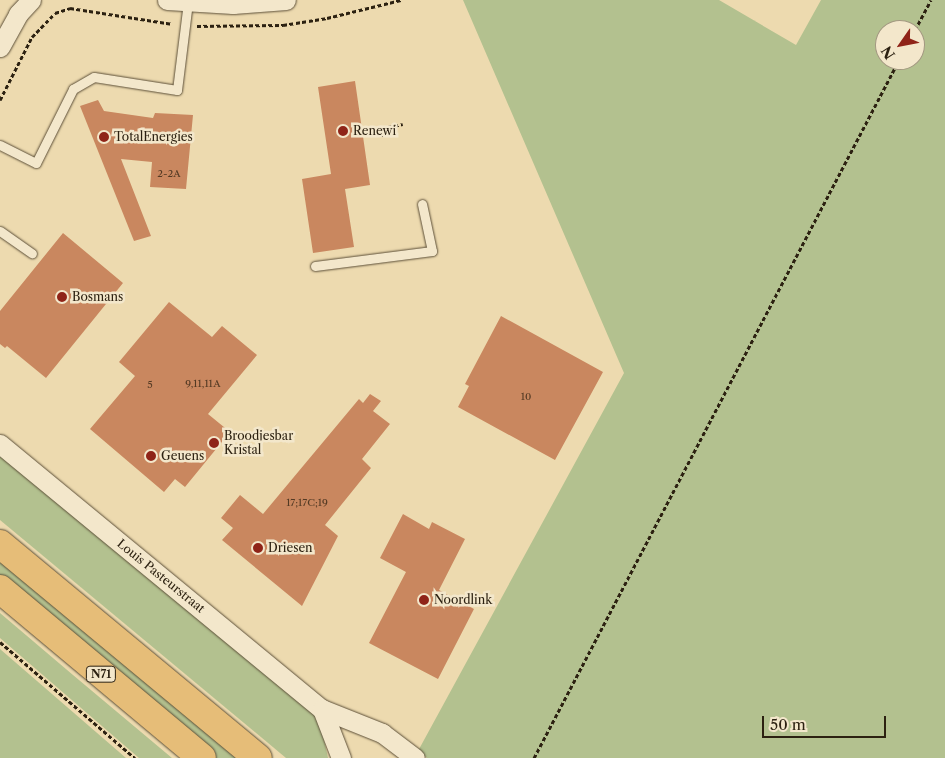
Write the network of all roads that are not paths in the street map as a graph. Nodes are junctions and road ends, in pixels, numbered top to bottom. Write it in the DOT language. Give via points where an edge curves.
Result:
graph roads {
  1 [pos="31,0"];
  2 [pos="167,0"];
  3 [pos="286,0"];
  4 [pos="188,2"];
  5 [pos="0,47"];
  6 [pos="0,145"];
  7 [pos="422,204"];
  8 [pos="0,231"];
  9 [pos="32,253"];
  10 [pos="315,266"];
  11 [pos="0,444"];
  12 [pos="0,544"];
  13 [pos="0,589"];
  14 [pos="322,708"];
  15 [pos="202,758"];
  16 [pos="258,758"];
  17 [pos="341,758"];
  18 [pos="415,758"];
  1 -- 5 [label="street" via="18,14"];
  2 -- 4 [label="street"];
  3 -- 4 [label="street" via="233,4"];
  4 -- 6 [label="lane" via="177,90 94,78 73,89 36,163"];
  7 -- 10 [label="lane" via="432,251"];
  8 -- 9 [label="lane"];
  11 -- 14 [label="street, Louis Pasteurstraat"];
  12 -- 16 [label="highway"];
  13 -- 15 [label="highway, N71"];
  14 -- 17 [label="street, Louis Pasteurstraat"];
  14 -- 18 [label="street, Louis Pasteurstraat" via="382,733"];
}
